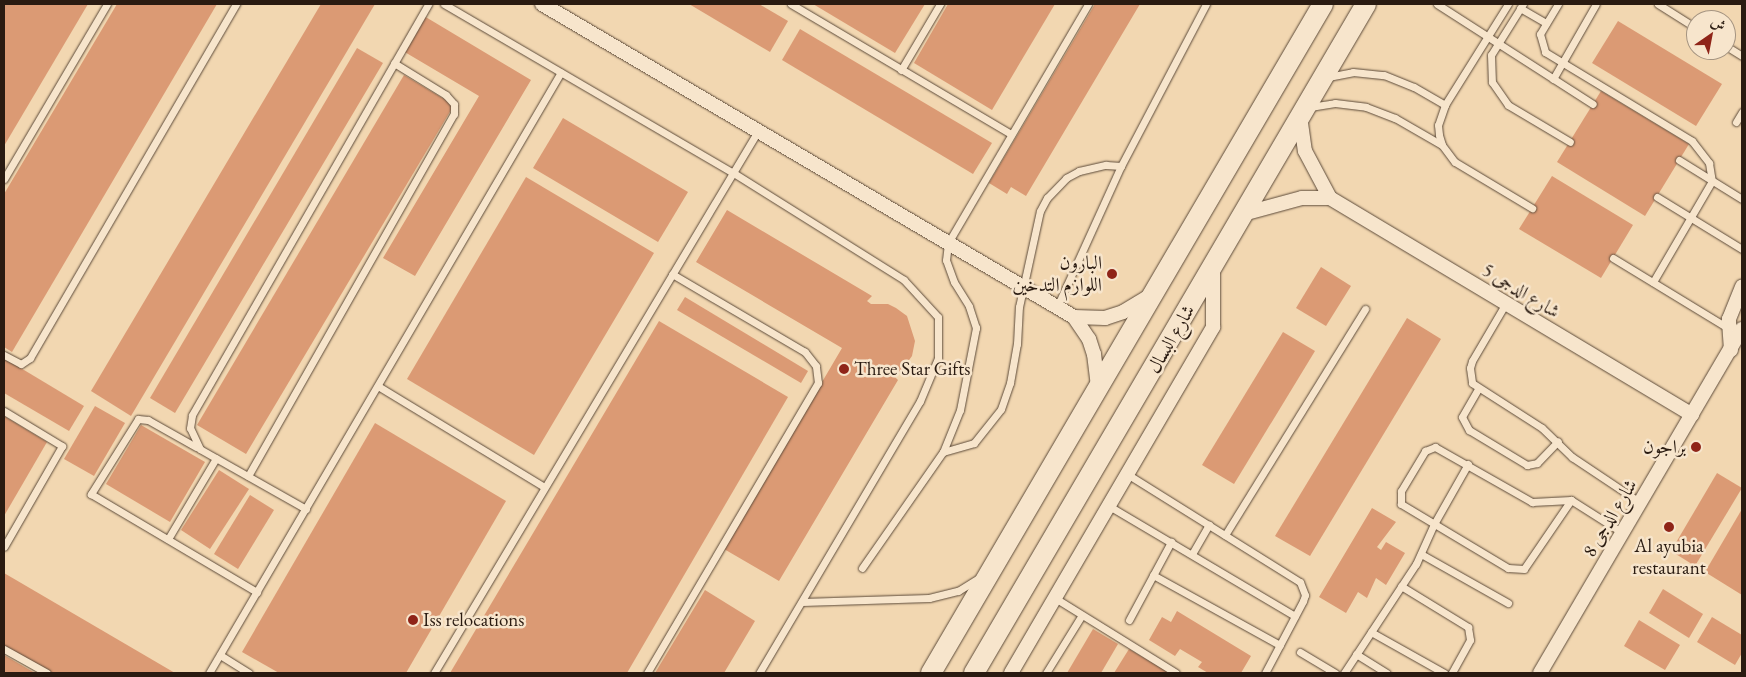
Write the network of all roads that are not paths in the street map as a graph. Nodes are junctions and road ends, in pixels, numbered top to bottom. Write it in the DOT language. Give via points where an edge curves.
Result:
graph roads {
  1 [pos="107,4"];
  2 [pos="236,4"];
  3 [pos="428,4"];
  4 [pos="444,4"];
  5 [pos="542,4"];
  6 [pos="791,4"];
  7 [pos="809,4"];
  8 [pos="940,4"];
  9 [pos="1088,4"];
  10 [pos="1206,4"];
  11 [pos="1323,4"];
  12 [pos="1366,4"];
  13 [pos="1437,4"];
  14 [pos="1508,4"];
  15 [pos="1558,4"];
  16 [pos="1596,4"];
  17 [pos="1658,4"];
  18 [pos="1521,6"];
  19 [pos="558,8"];
  20 [pos="804,12"];
  21 [pos="1686,22"];
  22 [pos="1546,23"];
  23 [pos="1487,37"];
  24 [pos="1496,42"];
  25 [pos="394,63"];
  26 [pos="1562,64"];
  27 [pos="901,70"];
  28 [pos="561,72"];
  29 [pos="1323,78"];
  30 [pos="1553,79"];
  31 [pos="1592,104"];
  32 [pos="1445,105"];
  33 [pos="1742,112"];
  34 [pos="1302,113"];
  35 [pos="1736,122"];
  36 [pos="758,131"];
  37 [pos="1011,134"];
  38 [pos="1570,142"];
  39 [pos="1442,145"];
  40 [pos="1679,160"];
  41 [pos="1121,166"];
  42 [pos="732,172"];
  43 [pos="4,179"];
  44 [pos="1712,181"];
  45 [pos="1657,196"];
  46 [pos="1330,198"];
  47 [pos="1742,199"];
  48 [pos="1532,208"];
  49 [pos="1243,214"];
  50 [pos="1691,218"];
  51 [pos="948,243"];
  52 [pos="1742,250"];
  53 [pos="1613,258"];
  54 [pos="1213,266"];
  55 [pos="672,274"];
  56 [pos="1653,282"];
  57 [pos="1742,287"];
  58 [pos="1023,288"];
  59 [pos="1151,296"];
  60 [pos="1506,303"];
  61 [pos="1057,307"];
  62 [pos="1365,309"];
  63 [pos="1074,318"];
  64 [pos="1728,328"];
  65 [pos="1742,329"];
  66 [pos="1730,350"];
  67 [pos="4,355"];
  68 [pos="378,386"];
  69 [pos="1098,387"];
  70 [pos="1478,389"];
  71 [pos="4,411"];
  72 [pos="1692,416"];
  73 [pos="1558,442"];
  74 [pos="200,449"];
  75 [pos="943,452"];
  76 [pos="216,458"];
  77 [pos="1468,464"];
  78 [pos="1127,474"];
  79 [pos="248,476"];
  80 [pos="544,487"];
  81 [pos="1571,500"];
  82 [pos="1641,503"];
  83 [pos="1109,506"];
  84 [pos="306,509"];
  85 [pos="1434,524"];
  86 [pos="1209,525"];
  87 [pos="1622,533"];
  88 [pos="1225,535"];
  89 [pos="168,539"];
  90 [pos="1171,542"];
  91 [pos="4,547"];
  92 [pos="1192,554"];
  93 [pos="1421,554"];
  94 [pos="862,568"];
  95 [pos="995,568"];
  96 [pos="1153,574"];
  97 [pos="1401,586"];
  98 [pos="257,592"];
  99 [pos="1054,598"];
  100 [pos="802,602"];
  101 [pos="1508,603"];
  102 [pos="1082,615"];
  103 [pos="1295,616"];
  104 [pos="1128,620"];
  105 [pos="1371,632"];
  106 [pos="1280,645"];
  107 [pos="4,649"];
  108 [pos="1300,652"];
  109 [pos="1356,654"];
  110 [pos="220,655"];
  111 [pos="47,673"];
  112 [pos="209,673"];
  113 [pos="249,673"];
  114 [pos="434,673"];
  115 [pos="647,673"];
  116 [pos="759,673"];
  117 [pos="931,673"];
  118 [pos="974,673"];
  119 [pos="1011,673"];
  120 [pos="1046,673"];
  121 [pos="1176,673"];
  122 [pos="1265,673"];
  123 [pos="1335,673"];
  124 [pos="1344,673"];
  125 [pos="1386,673"];
  126 [pos="1444,673"];
  127 [pos="1452,673"];
  128 [pos="1540,673"];
  1 -- 43 [label="lane"];
  2 -- 67 [label="lane" via="30,358 21,364"];
  3 -- 25 [label="lane"];
  4 -- 28 [label="lane"];
  5 -- 19 [label="street"];
  6 -- 20 [label="lane"];
  7 -- 20 [label="lane"];
  8 -- 27 [label="lane"];
  9 -- 37 [label="lane"];
  10 -- 41 [label="lane"];
  11 -- 59 [label="street, شارع البسال"];
  12 -- 29 [label="street, شارع البسال"];
  13 -- 23 [label="lane"];
  14 -- 23 [label="lane"];
  15 -- 22 [label="lane"];
  16 -- 26 [label="lane"];
  17 -- 21 [label="lane"];
  18 -- 22 [label="lane"];
  18 -- 24 [label="lane"];
  19 -- 36 [label="street"];
  20 -- 27 [label="lane"];
  22 -- 26 [label="lane" via="1540,34 1542,46 1549,56"];
  23 -- 24 [label="lane"];
  23 -- 32 [label="lane"];
  24 -- 30 [label="lane"];
  24 -- 38 [label="lane" via="1490,69 1499,95 1508,105"];
  25 -- 74 [label="lane" via="192,415 190,428"];
  25 -- 79 [label="lane" via="446,95 454,104 452,120"];
  26 -- 30 [label="lane"];
  26 -- 44 [label="lane" via="1692,141 1705,154"];
  27 -- 37 [label="lane"];
  28 -- 42 [label="lane"];
  28 -- 68 [label="lane"];
  29 -- 32 [label="lane" via="1354,72 1384,75"];
  29 -- 34 [label="street, شارع البسال"];
  30 -- 31 [label="lane"];
  32 -- 39 [label="lane" via="1438,125"];
  33 -- 35 [label="lane"];
  34 -- 39 [label="lane" via="1335,103 1366,107 1395,118"];
  34 -- 46 [label="street" via="1305,151"];
  34 -- 49 [label="street, شارع البسال"];
  36 -- 42 [label="lane"];
  36 -- 51 [label="street"];
  37 -- 51 [label="lane"];
  39 -- 48 [label="lane" via="1454,162"];
  40 -- 44 [label="lane"];
  41 -- 58 [label="lane" via="1092,167 1066,178 1055,187 1040,212"];
  41 -- 61 [label="lane"];
  42 -- 55 [label="lane"];
  42 -- 100 [label="lane" via="904,280 938,317 938,358 920,401"];
  44 -- 47 [label="lane"];
  44 -- 50 [label="lane"];
  45 -- 50 [label="lane"];
  46 -- 49 [label="street" via="1302,198"];
  46 -- 60 [label="street, شارع الدجى 5"];
  49 -- 54 [label="street, شارع البسال"];
  50 -- 52 [label="lane"];
  50 -- 56 [label="lane"];
  51 -- 58 [label="street"];
  51 -- 75 [label="lane" via="946,260 976,328 960,410"];
  53 -- 56 [label="lane"];
  54 -- 78 [label="street" via="1213,327"];
  54 -- 118 [label="street, شارع البسال"];
  55 -- 80 [label="lane"];
  55 -- 115 [label="lane" via="805,352 816,366 818,383"];
  56 -- 64 [label="lane"];
  57 -- 64 [label="street" via="1731,309"];
  58 -- 61 [label="street"];
  58 -- 75 [label="lane" via="1012,373 1001,409 974,443"];
  59 -- 63 [label="street" via="1105,318"];
  59 -- 69 [label="street, شارع البسال"];
  60 -- 70 [label="lane" via="1470,368 1472,383"];
  60 -- 72 [label="street, شارع الدجى 5"];
  61 -- 63 [label="street"];
  62 -- 88 [label="lane"];
  63 -- 69 [label="street" via="1089,339"];
  64 -- 66 [label="street"];
  65 -- 66 [label="street, شارع الدجى 8"];
  66 -- 72 [label="street, شارع الدجى 8"];
  68 -- 80 [label="lane"];
  68 -- 84 [label="lane"];
  69 -- 95 [label="street, شارع البسال"];
  70 -- 73 [label="lane"];
  70 -- 73 [label="lane" via="1462,417 1469,430 1527,465 1538,463"];
  71 -- 91 [label="lane" via="62,446"];
  72 -- 82 [label="street, شارع الدجى 8"];
  73 -- 82 [label="lane" via="1594,474"];
  74 -- 76 [label="lane"];
  74 -- 89 [label="lane" via="148,420 138,419 90,494"];
  75 -- 94 [label="lane"];
  76 -- 79 [label="lane"];
  76 -- 89 [label="lane"];
  77 -- 81 [label="lane" via="1536,503"];
  77 -- 85 [label="lane"];
  77 -- 85 [label="lane" via="1440,448 1430,448 1401,490 1402,504"];
  78 -- 83 [label="street"];
  78 -- 86 [label="lane"];
  79 -- 84 [label="lane"];
  80 -- 114 [label="lane"];
  81 -- 85 [label="lane" via="1528,565 1519,570 1508,568"];
  81 -- 87 [label="lane"];
  82 -- 87 [label="street, شارع الدجى 8"];
  83 -- 90 [label="lane"];
  83 -- 99 [label="street"];
  84 -- 98 [label="lane"];
  85 -- 93 [label="lane"];
  86 -- 88 [label="lane"];
  86 -- 92 [label="lane"];
  87 -- 128 [label="street, شارع الدجى 8"];
  88 -- 103 [label="lane" via="1300,582 1304,595"];
  89 -- 98 [label="lane"];
  90 -- 92 [label="lane"];
  90 -- 96 [label="lane"];
  92 -- 103 [label="lane"];
  93 -- 97 [label="lane"];
  93 -- 101 [label="lane"];
  95 -- 100 [label="lane" via="958,591 929,598"];
  95 -- 117 [label="street, شارع البسال"];
  96 -- 104 [label="lane"];
  96 -- 106 [label="lane"];
  97 -- 105 [label="lane"];
  97 -- 127 [label="lane" via="1468,627 1470,640"];
  98 -- 110 [label="lane"];
  99 -- 102 [label="lane"];
  99 -- 119 [label="street"];
  100 -- 116 [label="lane"];
  102 -- 120 [label="lane"];
  102 -- 121 [label="lane"];
  103 -- 106 [label="lane"];
  105 -- 109 [label="lane"];
  105 -- 126 [label="lane"];
  106 -- 122 [label="lane"];
  107 -- 111 [label="lane"];
  108 -- 123 [label="lane"];
  109 -- 124 [label="lane"];
  109 -- 125 [label="lane"];
  110 -- 112 [label="lane"];
  110 -- 113 [label="lane"];
}
